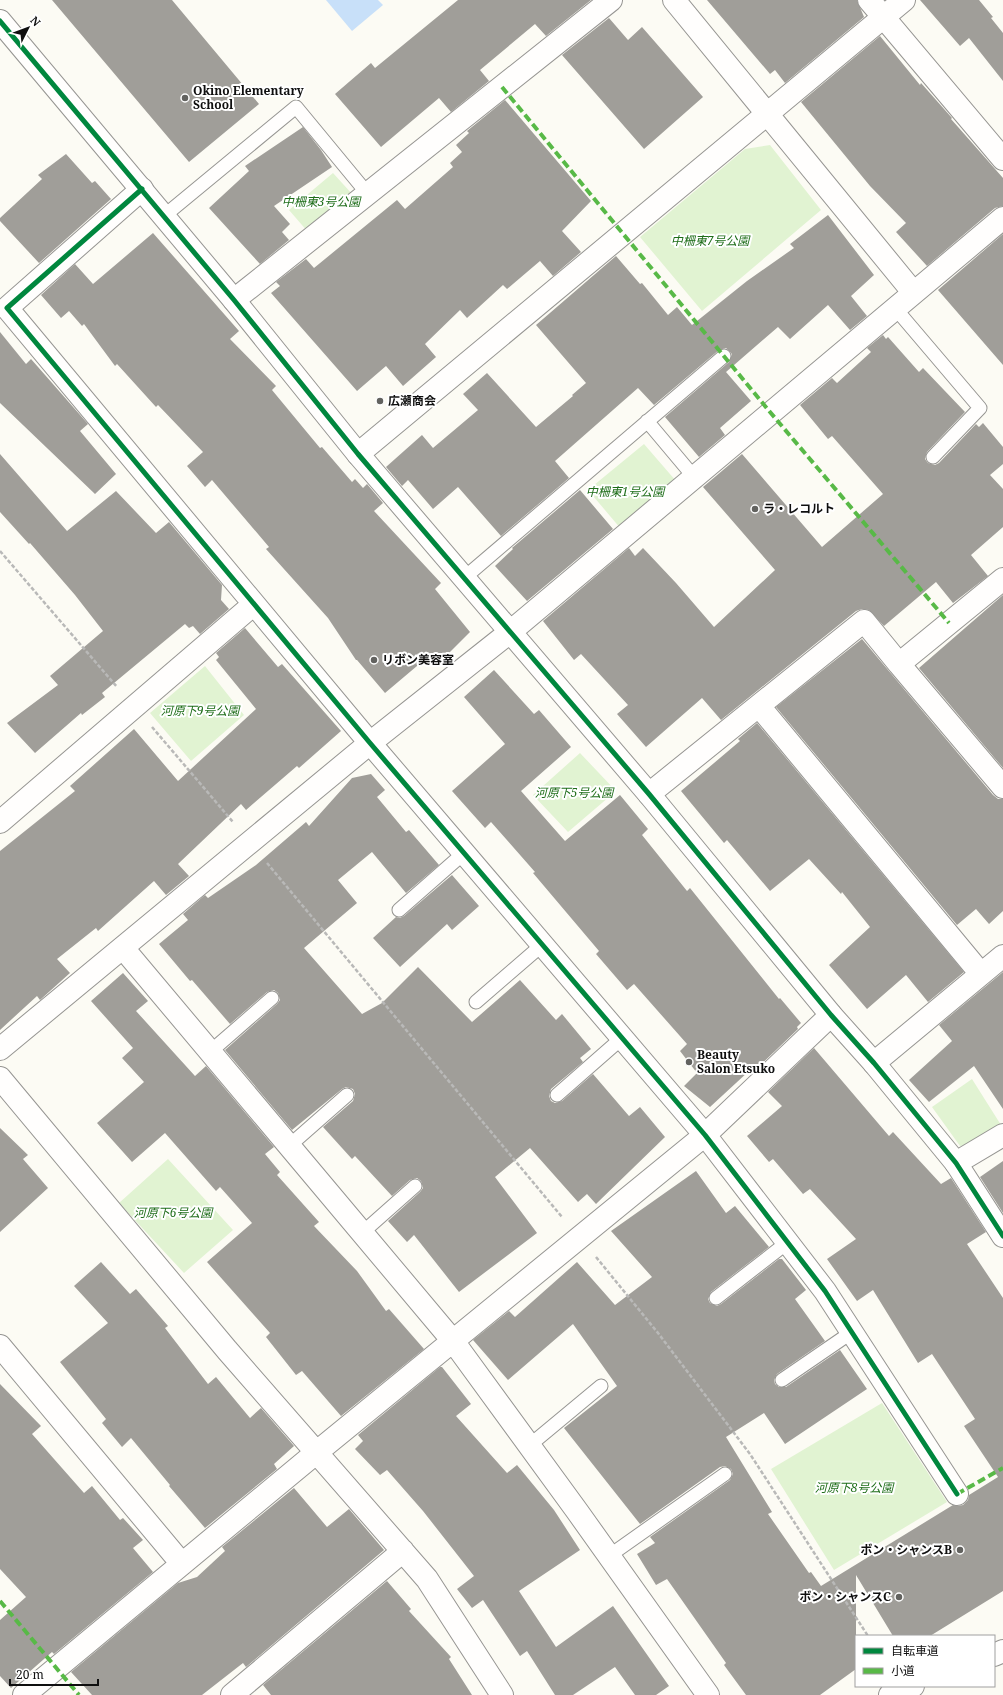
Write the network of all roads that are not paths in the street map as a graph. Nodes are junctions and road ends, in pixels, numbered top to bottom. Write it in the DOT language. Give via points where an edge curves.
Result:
graph roads {
  1 [pos="611,0"];
  2 [pos="674,0"];
  3 [pos="869,0"];
  4 [pos="904,0"];
  5 [pos="883,17"];
  6 [pos="0,21"];
  7 [pos="768,114"];
  8 [pos="1003,159"];
  9 [pos="142,189"];
  10 [pos="368,194"];
  11 [pos="164,216"];
  12 [pos="1003,218"];
  13 [pos="913,292"];
  14 [pos="234,300"];
  15 [pos="895,308"];
  16 [pos="724,356"];
  17 [pos="647,421"];
  18 [pos="358,454"];
  19 [pos="933,457"];
  20 [pos="694,477"];
  21 [pos="464,578"];
  22 [pos="1003,579"];
  23 [pos="254,604"];
  24 [pos="510,632"];
  25 [pos="899,664"];
  26 [pos="759,706"];
  27 [pos="370,743"];
  28 [pos="1003,787"];
  29 [pos="649,794"];
  30 [pos="0,822"];
  31 [pos="464,853"];
  32 [pos="399,910"];
  33 [pos="542,945"];
  34 [pos="123,948"];
  35 [pos="1003,956"];
  36 [pos="981,974"];
  37 [pos="272,998"];
  38 [pos="476,1002"];
  39 [pos="831,1015"];
  40 [pos="622,1038"];
  41 [pos="0,1049"];
  42 [pos="210,1052"];
  43 [pos="874,1063"];
  44 [pos="0,1078"];
  45 [pos="347,1095"];
  46 [pos="557,1095"];
  47 [pos="705,1135"];
  48 [pos="1003,1135"];
  49 [pos="289,1146"];
  50 [pos="956,1163"];
  51 [pos="415,1186"];
  52 [pos="362,1233"];
  53 [pos="1003,1236"];
  54 [pos="788,1242"];
  55 [pos="716,1298"];
  56 [pos="852,1332"];
  57 [pos="453,1341"];
  58 [pos="0,1346"];
  59 [pos="782,1380"];
  60 [pos="601,1386"];
  61 [pos="530,1445"];
  62 [pos="317,1452"];
  63 [pos="725,1474"];
  64 [pos="957,1494"];
  65 [pos="403,1551"];
  66 [pos="609,1556"];
  67 [pos="182,1564"];
  68 [pos="910,1687"];
  69 [pos="24,1695"];
  70 [pos="232,1695"];
  71 [pos="502,1695"];
  72 [pos="708,1695"];
  73 [pos="890,1695"];
  1 -- 10 [label="street"];
  2 -- 7 [label="street"];
  3 -- 5 [label="street"];
  4 -- 5 [label="street"];
  5 -- 7 [label="street"];
  5 -- 8 [label="street"];
  6 -- 9 [label="street"];
  7 -- 13 [label="street"];
  7 -- 18 [label="street"];
  9 -- 11 [label="street"];
  9 -- 23 [label="street" via="7,308"];
  10 -- 11 [label="lane" via="296,106"];
  10 -- 14 [label="street"];
  11 -- 14 [label="street"];
  12 -- 13 [label="street"];
  13 -- 15 [label="street"];
  14 -- 18 [label="street"];
  15 -- 19 [label="lane" via="980,408"];
  15 -- 20 [label="street"];
  16 -- 17 [label="lane"];
  17 -- 20 [label="lane"];
  17 -- 21 [label="lane"];
  18 -- 21 [label="street"];
  20 -- 24 [label="street"];
  21 -- 24 [label="street"];
  22 -- 25 [label="street"];
  23 -- 27 [label="street"];
  23 -- 30 [label="street"];
  24 -- 27 [label="street"];
  24 -- 29 [label="street"];
  25 -- 26 [label="street" via="864,621"];
  25 -- 28 [label="street"];
  26 -- 29 [label="street"];
  26 -- 36 [label="street"];
  27 -- 31 [label="street"];
  27 -- 34 [label="street"];
  29 -- 39 [label="street"];
  31 -- 32 [label="lane"];
  31 -- 33 [label="street"];
  33 -- 38 [label="lane"];
  33 -- 40 [label="street"];
  34 -- 41 [label="street"];
  34 -- 42 [label="street"];
  35 -- 36 [label="street"];
  36 -- 43 [label="street"];
  37 -- 42 [label="lane"];
  39 -- 43 [label="street"];
  39 -- 47 [label="street"];
  40 -- 46 [label="lane"];
  40 -- 47 [label="street"];
  42 -- 49 [label="street"];
  43 -- 50 [label="street"];
  44 -- 62 [label="street" via="222,1344"];
  45 -- 49 [label="lane"];
  47 -- 54 [label="street"];
  47 -- 57 [label="street"];
  48 -- 50 [label="street"];
  49 -- 52 [label="street"];
  50 -- 53 [label="street"];
  51 -- 52 [label="lane"];
  52 -- 57 [label="street"];
  54 -- 55 [label="lane"];
  54 -- 56 [label="street"];
  56 -- 59 [label="lane"];
  56 -- 64 [label="street"];
  57 -- 61 [label="street"];
  57 -- 62 [label="street"];
  58 -- 67 [label="street"];
  60 -- 61 [label="lane"];
  61 -- 66 [label="street"];
  62 -- 65 [label="street"];
  62 -- 67 [label="street"];
  63 -- 66 [label="lane"];
  65 -- 70 [label="street"];
  65 -- 71 [label="street" via="427,1579"];
  66 -- 72 [label="street"];
  67 -- 69 [label="street"];
  68 -- 73 [label="street"];
}
